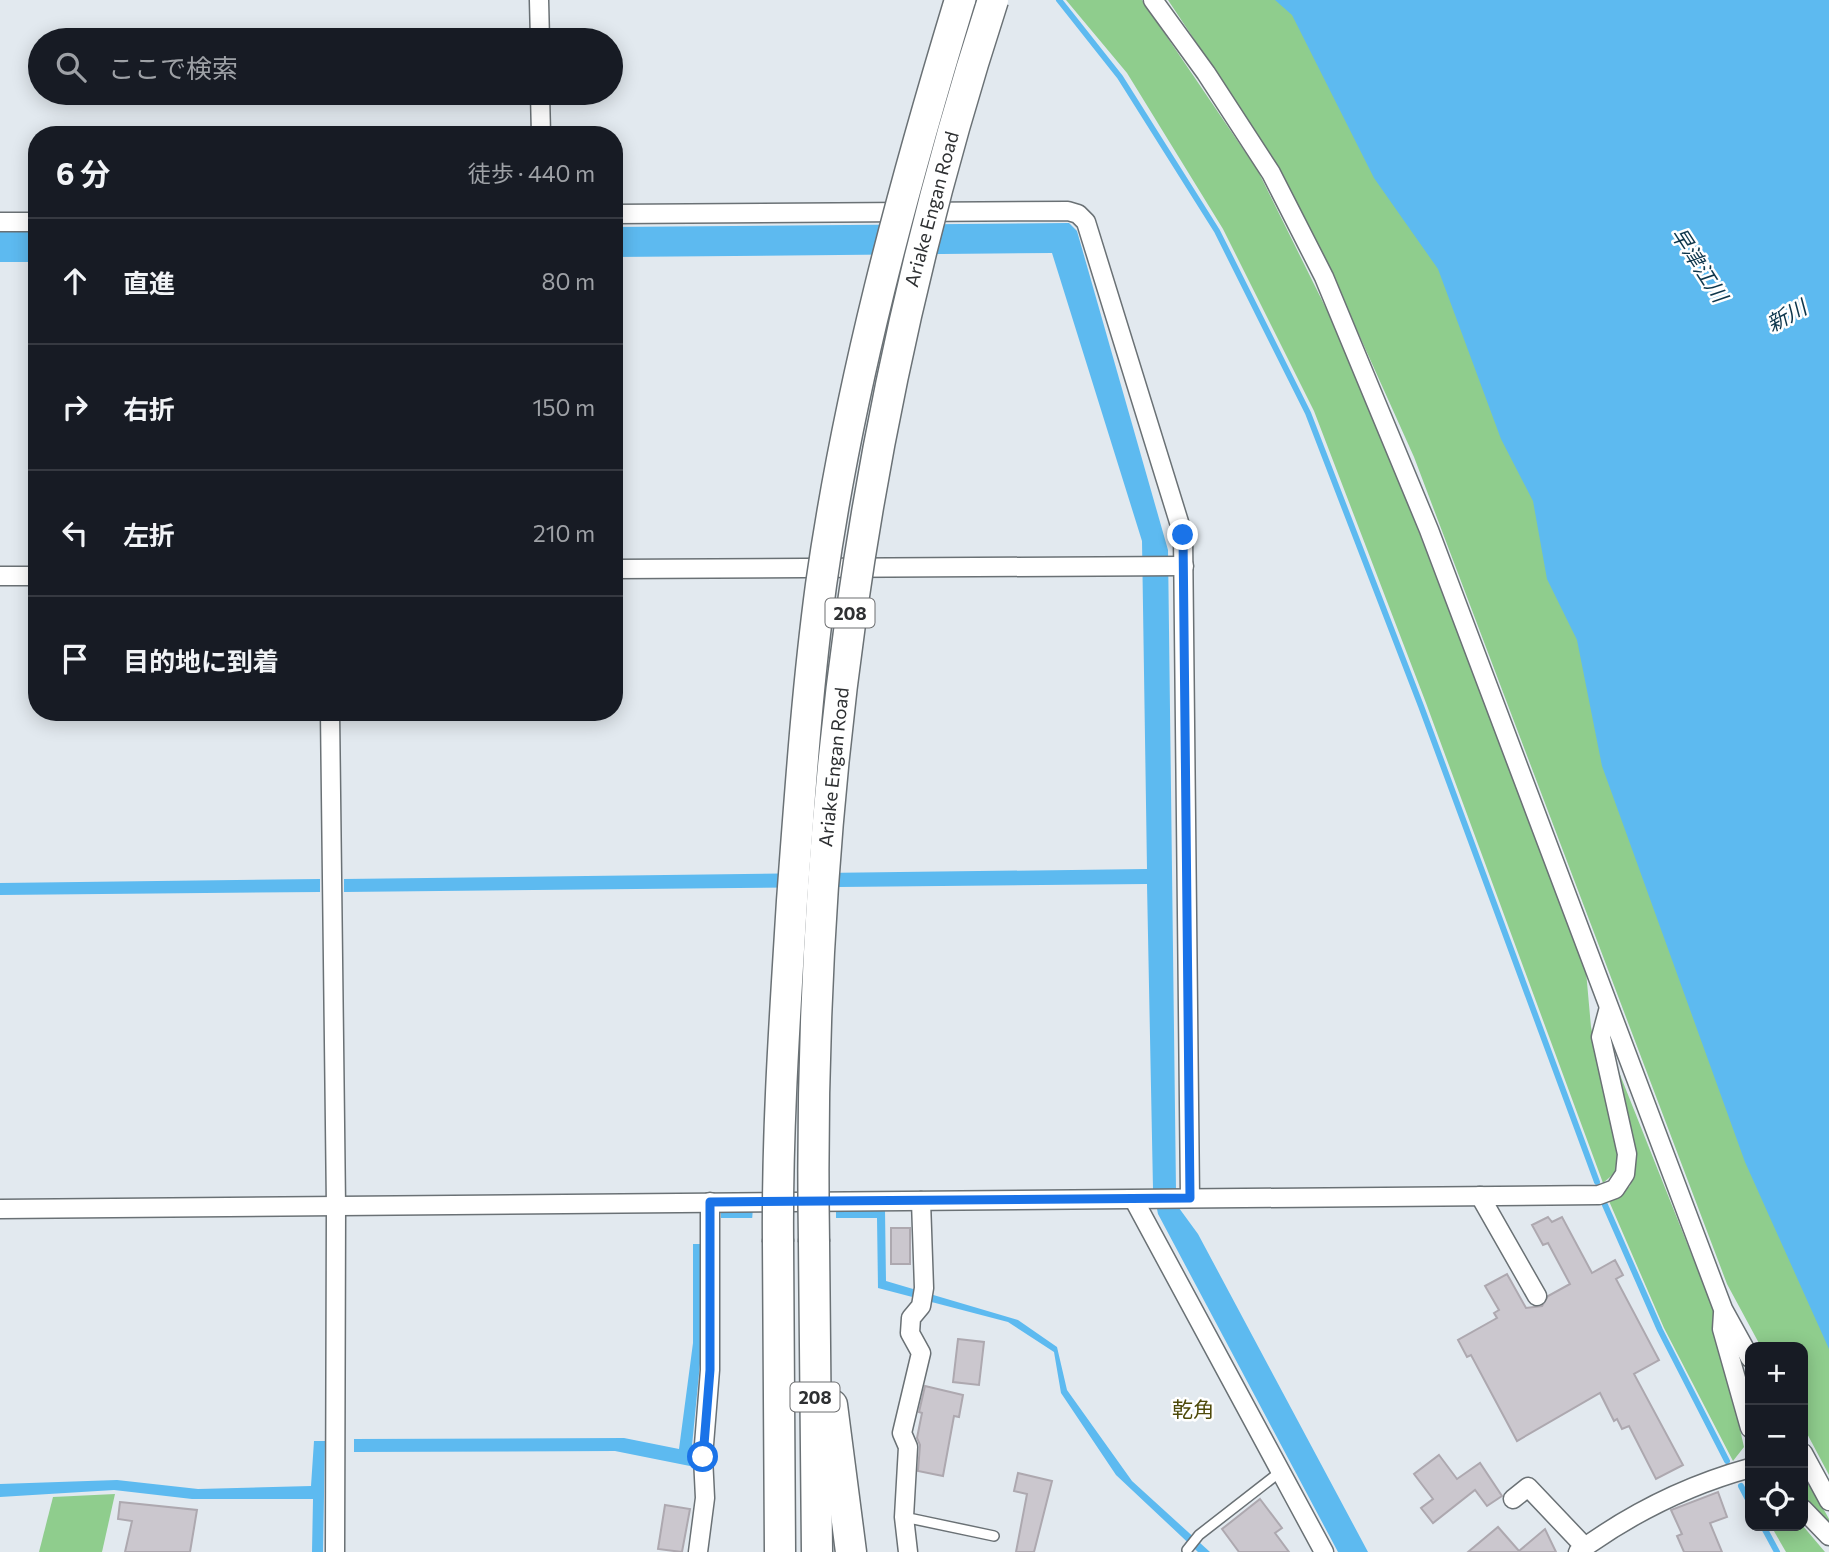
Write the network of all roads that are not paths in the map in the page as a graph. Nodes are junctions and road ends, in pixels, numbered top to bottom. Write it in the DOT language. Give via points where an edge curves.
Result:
graph roads {
  1 [pos="539,0"];
  2 [pos="960,0"];
  3 [pos="993,0"];
  4 [pos="1153,0"];
  5 [pos="540,28"];
  6 [pos="540,105"];
  7 [pos="541,126"];
  8 [pos="623,214"];
  9 [pos="0,222"];
  10 [pos="28,222"];
  11 [pos="1184,566"];
  12 [pos="623,569"];
  13 [pos="0,576"];
  14 [pos="28,576"];
  15 [pos="330,721"];
  16 [pos="1608,1011"];
  17 [pos="1480,1196"];
  18 [pos="1187,1198"];
  19 [pos="1141,1200"];
  20 [pos="921,1201"];
  21 [pos="710,1202"];
  22 [pos="336,1207"];
  23 [pos="0,1209"];
  24 [pos="814,1287"];
  25 [pos="1537,1296"];
  26 [pos="778,1304"];
  27 [pos="1723,1309"];
  28 [pos="1745,1349"];
  29 [pos="1745,1410"];
  30 [pos="1808,1462"];
  31 [pos="1745,1469"];
  32 [pos="1280,1472"];
  33 [pos="1513,1499"];
  34 [pos="1829,1501"];
  35 [pos="1808,1514"];
  36 [pos="904,1517"];
  37 [pos="994,1536"];
  38 [pos="1829,1536"];
  39 [pos="1581,1549"];
  40 [pos="1187,1550"];
  41 [pos="335,1552"];
  42 [pos="698,1552"];
  43 [pos="766,1552"];
  44 [pos="780,1552"];
  45 [pos="817,1552"];
  46 [pos="851,1552"];
  47 [pos="908,1552"];
  48 [pos="1324,1552"];
  1 -- 5 [label="street"];
  2 -- 26 [label="highway, Ariake Engan Road / 208, bridge" via="880,285 821,584 803,749 777,1133"];
  3 -- 24 [label="highway, Ariake Engan Road / 208, bridge" via="954,120 912,281 853,590 832,752 817,950"];
  4 -- 16 [label="street" via="1271,173 1324,277 1434,543"];
  6 -- 7 [label="street"];
  8 -- 11 [label="street" via="1078,214 1086,222 1183,535"];
  9 -- 10 [label="street"];
  11 -- 12 [label="street"];
  11 -- 18 [label="street"];
  13 -- 14 [label="street"];
  15 -- 22 [label="street"];
  16 -- 17 [label="street" via="1601,1037 1627,1153 1625,1174 1615,1189 1599,1195"];
  16 -- 27 [label="street"];
  17 -- 18 [label="street"];
  17 -- 25 [label="street"];
  18 -- 19 [label="street"];
  19 -- 20 [label="street"];
  19 -- 32 [label="street"];
  20 -- 21 [label="street"];
  20 -- 36 [label="street" via="925,1288 921,1306 911,1318 910,1334 920,1353 902,1433 908,1447"];
  21 -- 22 [label="street"];
  21 -- 42 [label="street" via="710,1370"];
  22 -- 23 [label="street"];
  22 -- 41 [label="street"];
  24 -- 45 [label="highway, Ariake Engan Road / 208"];
  24 -- 46 [label="highway"];
  26 -- 43 [label="highway"];
  26 -- 44 [label="highway, Ariake Engan Road / 208"];
  27 -- 28 [label="street"];
  27 -- 29 [label="street" via="1722,1329"];
  30 -- 34 [label="street"];
  31 -- 39 [label="street" via="1709,1479 1632,1516"];
  32 -- 40 [label="lane" via="1199,1535"];
  32 -- 48 [label="street"];
  33 -- 39 [label="street" via="1528,1487"];
  35 -- 38 [label="street"];
  36 -- 37 [label="lane"];
  36 -- 47 [label="street"];
}
